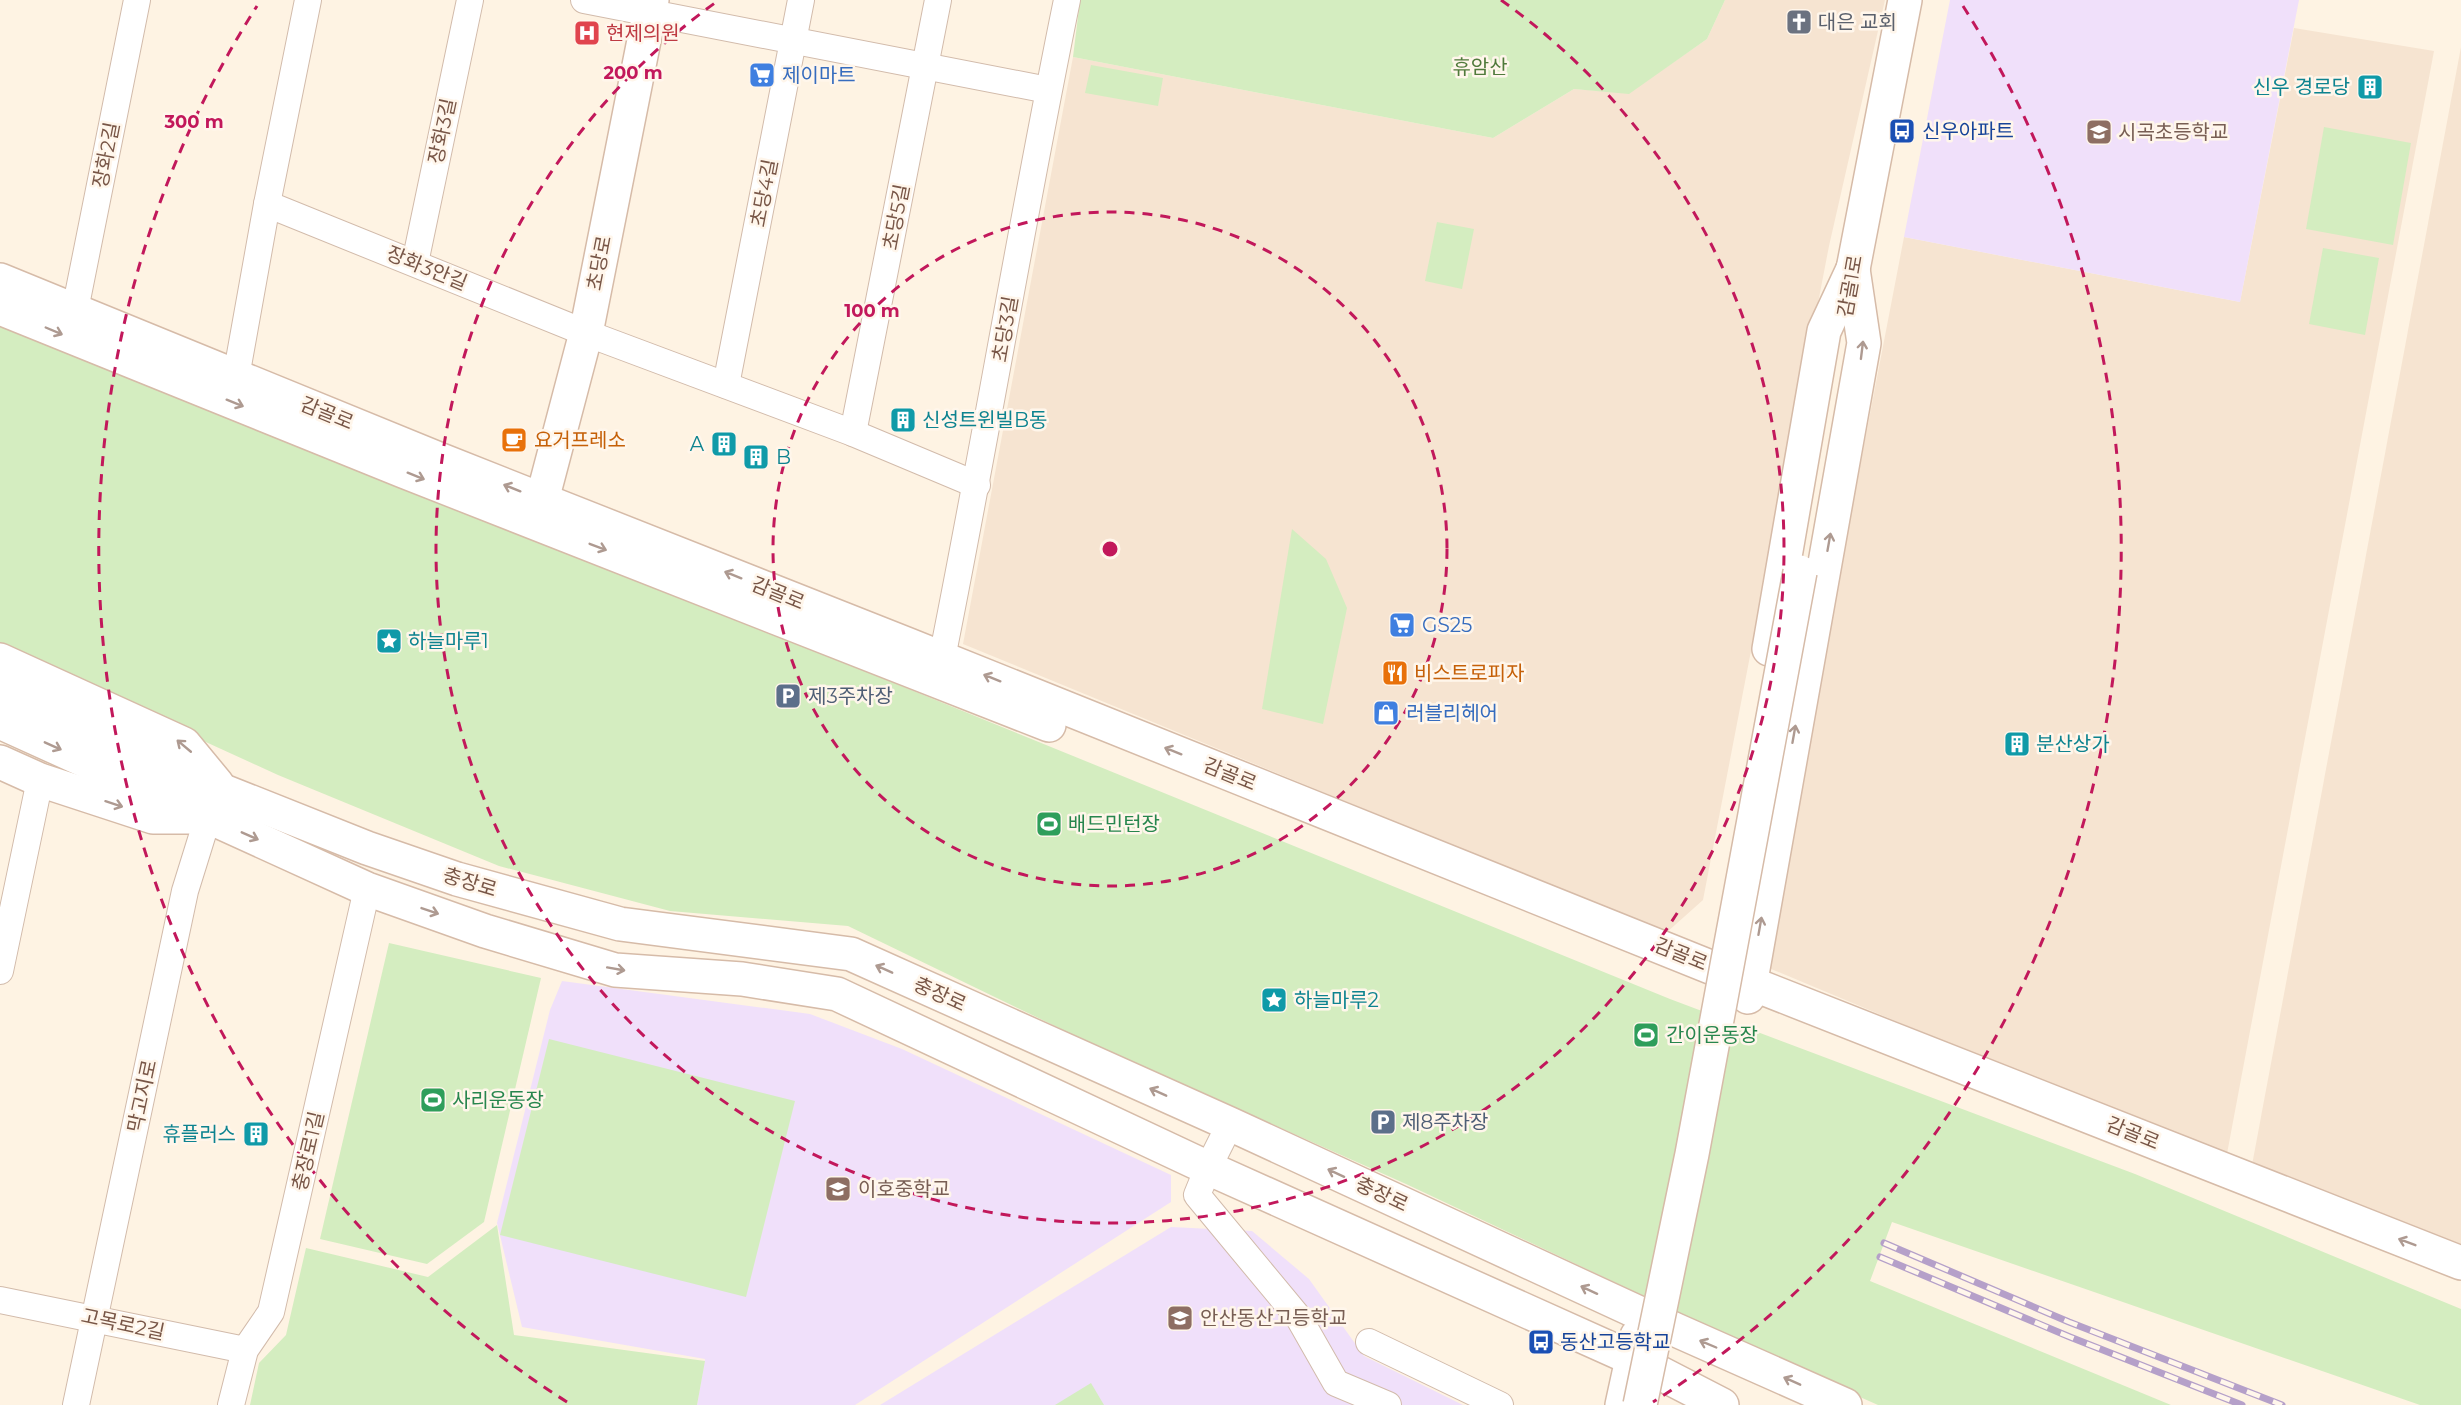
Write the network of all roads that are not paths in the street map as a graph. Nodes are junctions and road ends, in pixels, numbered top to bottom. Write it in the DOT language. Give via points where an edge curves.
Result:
graph roads {
  1 [pos="137,0"];
  2 [pos="308,0"];
  3 [pos="470,0"];
  4 [pos="584,0"];
  5 [pos="801,0"];
  6 [pos="938,0"];
  7 [pos="1066,0"];
  8 [pos="1905,0"];
  9 [pos="650,7"];
  10 [pos="793,41"];
  11 [pos="927,66"];
  12 [pos="1048,90"];
  13 [pos="267,204"];
  14 [pos="415,262"];
  15 [pos="1853,269"];
  16 [pos="0,280"];
  17 [pos="0,308"];
  18 [pos="75,310"];
  19 [pos="586,333"];
  20 [pos="236,377"];
  21 [pos="726,385"];
  22 [pos="853,433"];
  23 [pos="977,485"];
  24 [pos="540,512"];
  25 [pos="942,658"];
  26 [pos="0,660"];
  27 [pos="0,690"];
  28 [pos="0,722"];
  29 [pos="0,762"];
  30 [pos="40,780"];
  31 [pos="214,804"];
  32 [pos="8,882"];
  33 [pos="368,889"];
  34 [pos="0,971"];
  35 [pos="1713,975"];
  36 [pos="1749,990"];
  37 [pos="1230,1124"];
  38 [pos="1208,1168"];
  39 [pos="2461,1263"];
  40 [pos="2461,1287"];
  41 [pos="0,1300"];
  42 [pos="1642,1314"];
  43 [pos="95,1318"];
  44 [pos="1676,1330"];
  45 [pos="1369,1342"];
  46 [pos="245,1350"];
  47 [pos="1631,1358"];
  48 [pos="1664,1390"];
  49 [pos="76,1405"];
  50 [pos="231,1405"];
  51 [pos="1388,1405"];
  52 [pos="1500,1405"];
  53 [pos="1622,1405"];
  54 [pos="1640,1405"];
  55 [pos="1722,1405"];
  56 [pos="1845,1405"];
  1 -- 18 [label="street, 장화2길"];
  2 -- 13 [label="street"];
  3 -- 14 [label="street, 장화3길"];
  4 -- 9 [label="street"];
  5 -- 10 [label="street, 초당4길"];
  6 -- 11 [label="street, 초당5길"];
  7 -- 12 [label="street, 초당3길"];
  8 -- 15 [label="main road, 감골1로"];
  9 -- 10 [label="street"];
  9 -- 19 [label="main road, 초당로"];
  10 -- 11 [label="street"];
  10 -- 21 [label="street, 초당4길"];
  11 -- 12 [label="street"];
  11 -- 22 [label="street, 초당5길"];
  12 -- 23 [label="street, 초당3길"];
  13 -- 14 [label="street, 장화3안길"];
  13 -- 20 [label="street"];
  14 -- 19 [label="street, 장화3안길"];
  15 -- 35 [label="main road" via="1824,331"];
  36 -- 15 [label="main road, one-way" via="1864,343"];
  15 -- 54 [label="main road, 감골1로, bridge" via="1692,1154"];
  16 -- 18 [label="main road, 감골로"];
  17 -- 24 [label="main road, 감골로, one-way"];
  18 -- 20 [label="main road, 감골로"];
  19 -- 21 [label="street, 장화3안길"];
  19 -- 24 [label="main road, 초당로"];
  24 -- 20 [label="main road, 감골로, one-way"];
  21 -- 22 [label="street, 장화3안길"];
  22 -- 23 [label="street, 장화3안길"];
  23 -- 25 [label="street, 초당3길"];
  25 -- 24 [label="main road, 감골로, one-way"];
  24 -- 35 [label="main road, 감골로, one-way" via="963,692"];
  35 -- 25 [label="main road, 감골로, one-way"];
  31 -- 26 [label="main road, one-way" via="184,744"];
  27 -- 31 [label="main road, 충장로"];
  28 -- 31 [label="main road, 충장로, one-way"];
  29 -- 30 [label="main road"];
  30 -- 31 [label="main road, one-way" via="153,817"];
  30 -- 32 [label="street"];
  31 -- 33 [label="main road, 충장로, one-way"];
  37 -- 31 [label="main road, 충장로, one-way" via="851,954 620,924 457,879 367,848"];
  31 -- 43 [label="street, 막고지로" via="185,891"];
  32 -- 34 [label="street"];
  33 -- 38 [label="main road, 충장로, one-way" via="485,931 615,970 742,979 837,994"];
  33 -- 46 [label="street, 충장로1길" via="271,1312"];
  35 -- 36 [label="main road, 감골로"];
  39 -- 36 [label="main road, 감골로, one-way"];
  36 -- 40 [label="main road, 감골로"];
  37 -- 38 [label="street"];
  42 -- 37 [label="main road, 충장로, one-way"];
  38 -- 47 [label="main road, 충장로"];
  38 -- 51 [label="street" via="1197,1195 1299,1318 1336,1383"];
  41 -- 43 [label="street, 고목로2길"];
  42 -- 44 [label="main road, 충장로"];
  42 -- 47 [label="main road"];
  43 -- 46 [label="street, 고목로2길"];
  43 -- 49 [label="street, 막고지로"];
  44 -- 48 [label="main road"];
  56 -- 44 [label="main road, 충장로, one-way"];
  45 -- 52 [label="street"];
  46 -- 50 [label="street, 충장로1길"];
  47 -- 48 [label="main road, 충장로"];
  47 -- 53 [label="main road"];
  48 -- 55 [label="main road, 충장로"];
}
